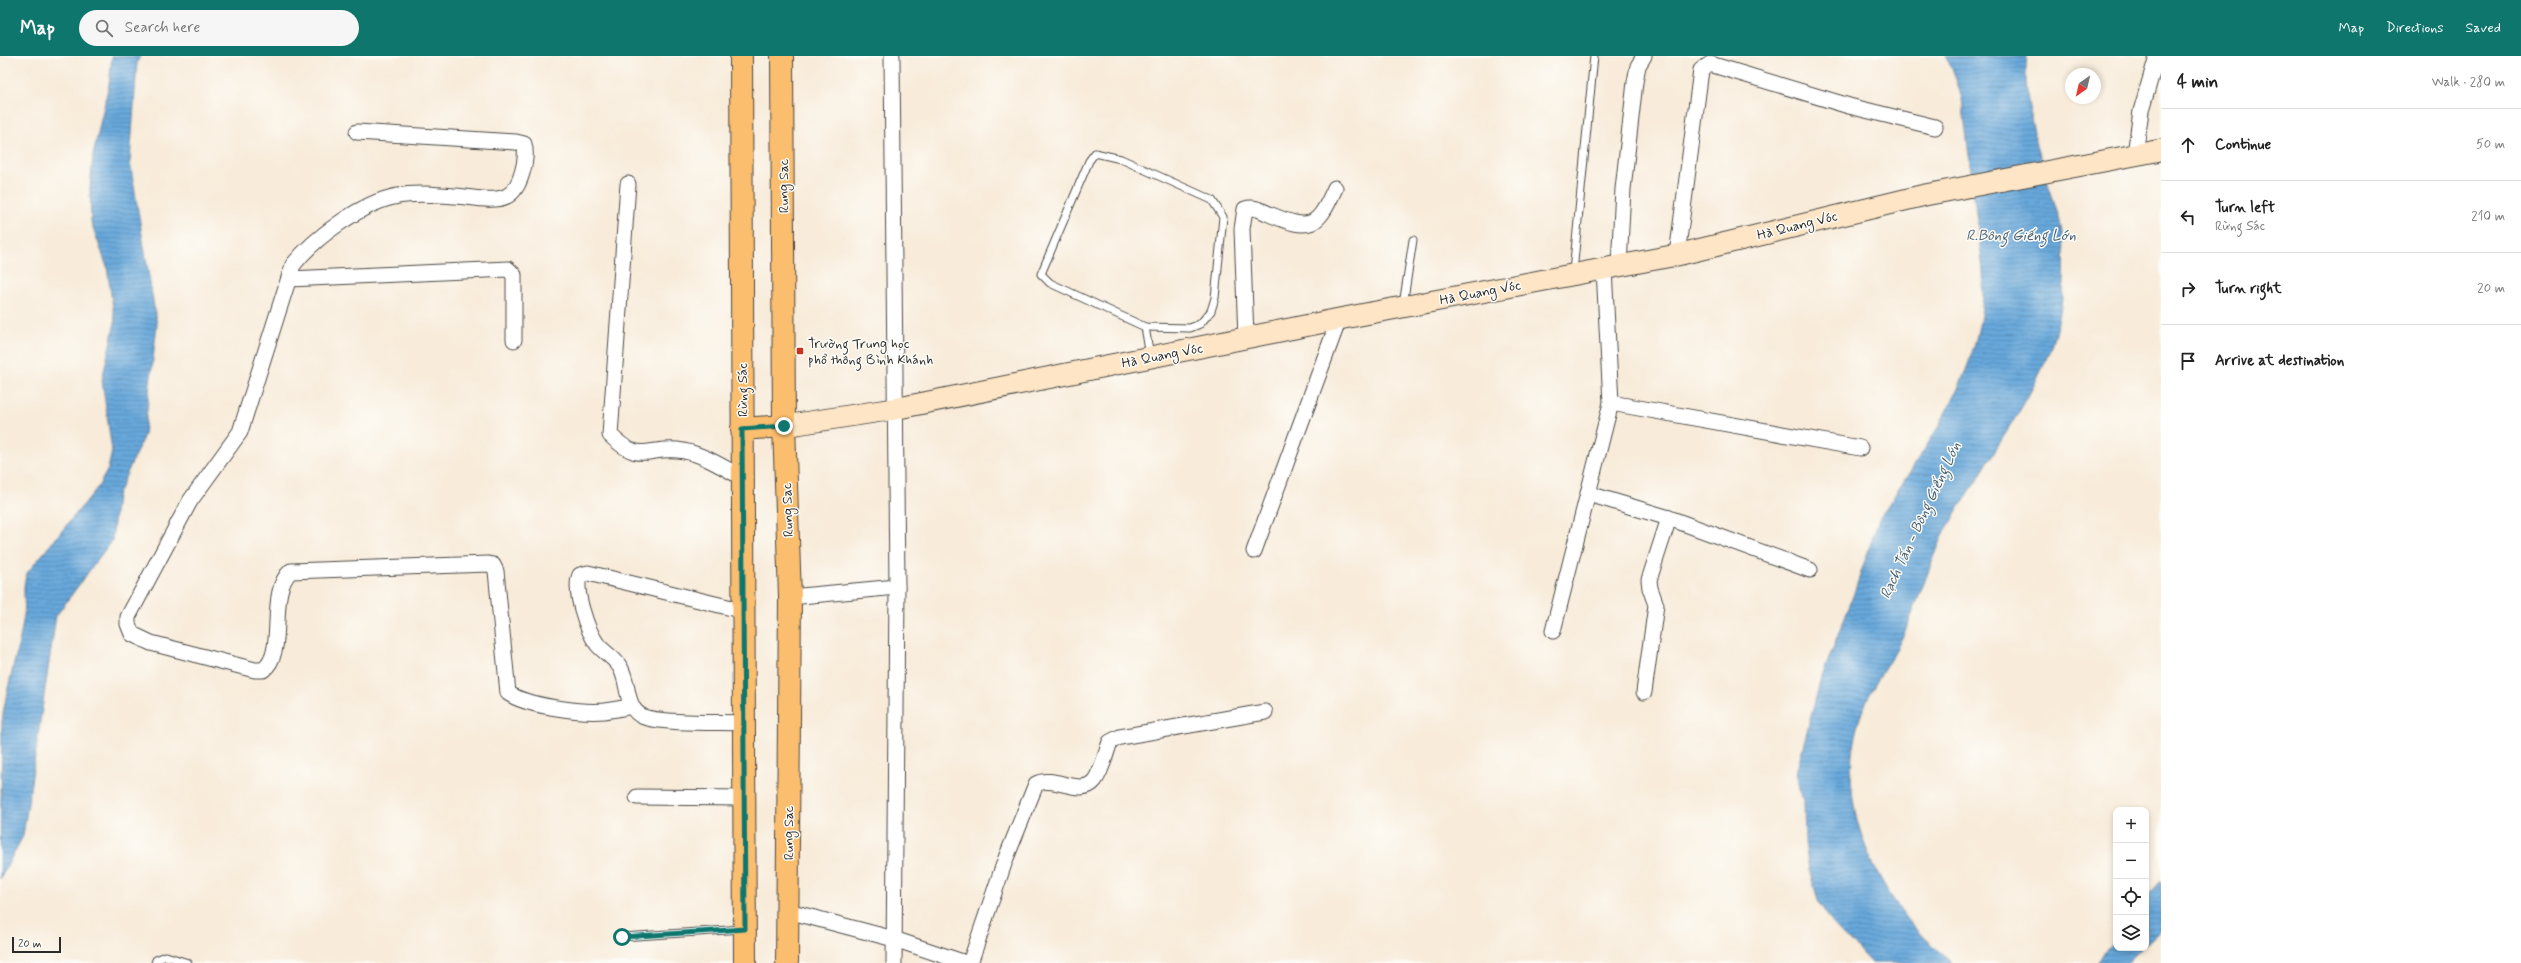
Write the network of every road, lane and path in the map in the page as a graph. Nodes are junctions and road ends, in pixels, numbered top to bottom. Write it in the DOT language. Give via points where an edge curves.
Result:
graph roads {
  1 [pos="741,56"];
  2 [pos="782,56"];
  3 [pos="892,56"];
  4 [pos="1594,56"];
  5 [pos="1644,56"];
  6 [pos="2157,56"];
  7 [pos="1936,127"];
  8 [pos="356,132"];
  9 [pos="2161,150"];
  10 [pos="2135,155"];
  11 [pos="628,184"];
  12 [pos="1335,188"];
  13 [pos="1413,240"];
  14 [pos="1677,255"];
  15 [pos="1611,267"];
  16 [pos="1573,275"];
  17 [pos="289,279"];
  18 [pos="1403,307"];
  19 [pos="1339,319"];
  20 [pos="1145,327"];
  21 [pos="1246,338"];
  22 [pos="514,340"];
  23 [pos="1150,357"];
  24 [pos="1611,404"];
  25 [pos="894,410"];
  26 [pos="791,425"];
  27 [pos="742,429"];
  28 [pos="1860,448"];
  29 [pos="743,478"];
  30 [pos="1589,494"];
  31 [pos="1669,518"];
  32 [pos="1254,551"];
  33 [pos="1810,570"];
  34 [pos="897,587"];
  35 [pos="799,597"];
  36 [pos="744,611"];
  37 [pos="1553,631"];
  38 [pos="1644,692"];
  39 [pos="632,706"];
  40 [pos="1264,712"];
  41 [pos="744,723"];
  42 [pos="637,797"];
  43 [pos="744,798"];
  44 [pos="797,913"];
  45 [pos="745,929"];
  46 [pos="622,937"];
  47 [pos="894,939"];
  48 [pos="155,963"];
  49 [pos="188,963"];
  50 [pos="745,963"];
  51 [pos="787,963"];
  52 [pos="894,963"];
  53 [pos="966,963"];
  54 [pos="970,963"];
  1 -- 27 [label="main road, Rừng Sác"];
  2 -- 26 [label="main road, Rung Sac"];
  3 -- 25 [label="street"];
  4 -- 16 [label="lane"];
  5 -- 15 [label="street" via="1638,66 1635,82"];
  6 -- 10 [label="street" via="2141,111"];
  7 -- 14 [label="street" via="1849,106 1710,64 1704,66 1701,70"];
  8 -- 17 [label="street" via="516,142 524,144 526,152 516,188 508,196 496,199 431,194 399,195 379,201 360,210 301,255 293,265"];
  9 -- 10 [label="street, Hà Quang Vóc"];
  10 -- 14 [label="street, Hà Quang Vóc" via="1925,195"];
  11 -- 29 [label="street" via="610,435 628,451 638,454 659,450 684,451 703,457"];
  12 -- 21 [label="street" via="1316,221 1308,225 1291,223 1253,207 1245,209 1242,229"];
  13 -- 18 [label="lane"];
  14 -- 15 [label="street, Hà Quang Vóc"];
  15 -- 16 [label="street, Hà Quang Vóc"];
  15 -- 24 [label="street"];
  16 -- 18 [label="street, Hà Quang Vóc"];
  17 -- 22 [label="street" via="508,269 514,275"];
  17 -- 39 [label="street" via="240,432 190,501 176,527 128,617 132,634 151,643 263,670 272,659 280,596 286,576 291,571 488,564 493,565 496,571 508,693 520,700 589,711"];
  18 -- 19 [label="street, Hà Quang Vóc"];
  19 -- 21 [label="street, Hà Quang Vóc"];
  19 -- 32 [label="street"];
  20 -- 20 [label="lane" via="1050,283 1041,274 1086,168 1095,153 1121,159 1212,200 1223,217 1215,298 1211,311 1200,324 1190,328"];
  20 -- 23 [label="lane"];
  21 -- 23 [label="street, Hà Quang Vóc"];
  23 -- 25 [label="street, Hà Quang Vóc"];
  24 -- 28 [label="street"];
  24 -- 30 [label="street"];
  25 -- 26 [label="street, Hà Quang Vóc"];
  25 -- 34 [label="street"];
  26 -- 27 [label="main road"];
  26 -- 35 [label="main road, Rung Sac"];
  27 -- 29 [label="main road, Rừng Sác"];
  29 -- 36 [label="main road, Rừng Sác"];
  30 -- 31 [label="street"];
  30 -- 37 [label="street"];
  31 -- 33 [label="street"];
  31 -- 38 [label="street" via="1649,580 1656,605"];
  34 -- 35 [label="street"];
  34 -- 47 [label="street"];
  35 -- 44 [label="main road, Rung Sac"];
  36 -- 39 [label="street" via="588,573 580,575 577,592 592,636 620,667"];
  36 -- 41 [label="main road, Rừng Sác"];
  39 -- 41 [label="street" via="644,717"];
  40 -- 54 [label="street" via="1120,737 1110,742 1095,780 1089,784 1083,787 1052,781 1036,784 1006,858"];
  41 -- 43 [label="main road, Rừng Sác"];
  42 -- 43 [label="street"];
  43 -- 45 [label="main road, Rừng Sác"];
  44 -- 47 [label="street"];
  44 -- 51 [label="main road, Rung Sac"];
  45 -- 46 [label="lane"];
  45 -- 50 [label="main road, Rừng Sác"];
  47 -- 52 [label="street"];
  47 -- 53 [label="street"];
  48 -- 49 [label="lane" via="166,956"];
}
